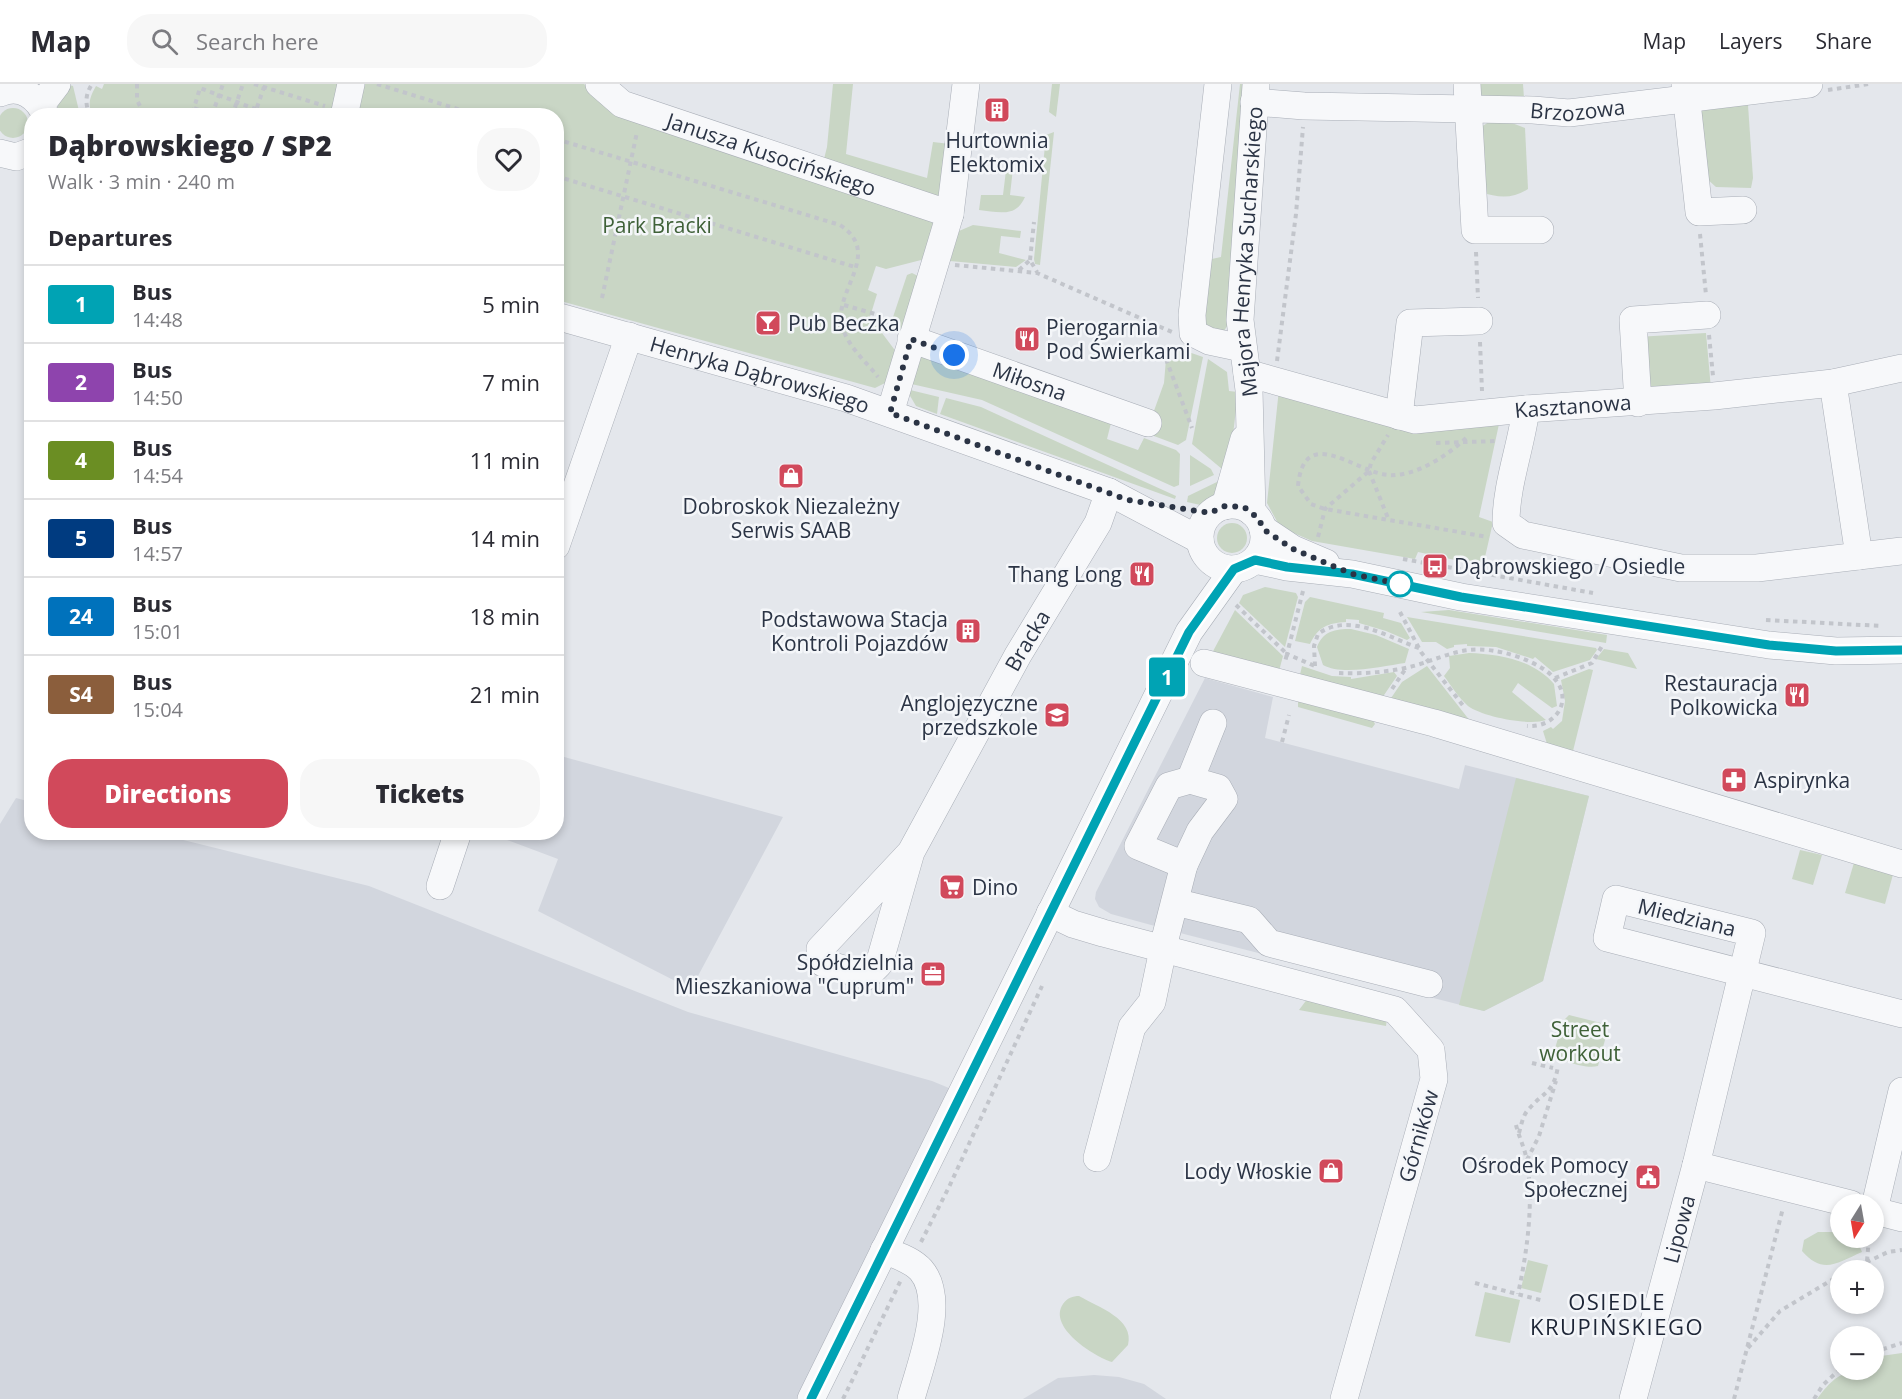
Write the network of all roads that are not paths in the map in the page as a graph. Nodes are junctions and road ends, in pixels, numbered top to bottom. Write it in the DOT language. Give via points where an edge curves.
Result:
graph roads {
  1 [pos="351,84"];
  2 [pos="598,84"];
  3 [pos="966,84"];
  4 [pos="1218,84"];
  5 [pos="1809,84"];
  6 [pos="1686,92"];
  7 [pos="1255,93"];
  8 [pos="1468,97"];
  9 [pos="337,108"];
  10 [pos="0,153"];
  11 [pos="24,154"];
  12 [pos="1743,210"];
  13 [pos="950,214"];
  14 [pos="1540,230"];
  15 [pos="1707,315"];
  16 [pos="564,318"];
  17 [pos="1479,321"];
  18 [pos="629,336"];
  19 [pos="911,339"];
  20 [pos="1245,361"];
  21 [pos="1902,368"];
  22 [pos="1833,382"];
  23 [pos="1638,403"];
  24 [pos="1526,409"];
  25 [pos="890,413"];
  26 [pos="1250,418"];
  27 [pos="1149,423"];
  28 [pos="1395,423"];
  29 [pos="1119,496"];
  30 [pos="1218,509"];
  31 [pos="1258,520"];
  32 [pos="564,523"];
  33 [pos="1204,549"];
  34 [pos="1902,551"];
  35 [pos="1858,556"];
  36 [pos="1244,565"];
  37 [pos="1352,574"];
  38 [pos="1189,632"];
  39 [pos="1896,638"];
  40 [pos="1204,663"];
  41 [pos="1213,723"];
  42 [pos="1190,780"];
  43 [pos="455,840"];
  44 [pos="911,852"];
  45 [pos="1902,864"];
  46 [pos="1184,865"];
  47 [pos="440,886"];
  48 [pos="1175,902"];
  49 [pos="1050,913"];
  50 [pos="1163,948"];
  51 [pos="1741,973"];
  52 [pos="1429,984"];
  53 [pos="1902,1014"];
  54 [pos="1902,1090"];
  55 [pos="1097,1158"];
  56 [pos="1696,1165"];
  57 [pos="1871,1194"];
  58 [pos="1830,1199"];
  59 [pos="1884,1213"];
  60 [pos="1902,1218"];
  61 [pos="884,1251"];
  62 [pos="811,1399"];
  63 [pos="911,1399"];
  64 [pos="1344,1399"];
  65 [pos="1633,1399"];
  1 -- 9 [label="street"];
  2 -- 13 [label="street, Janusza Kusocińskiego" via="622,104"];
  3 -- 13 [label="street"];
  4 -- 20 [label="street, Kasztanowa" via="1193,333"];
  5 -- 6 [label="street, Brzozowa"];
  6 -- 8 [label="street, Brzozowa" via="1569,113"];
  6 -- 12 [label="street" via="1698,212"];
  7 -- 8 [label="street, Brzozowa" via="1304,106"];
  7 -- 20 [label="street, Majora Henryka Sucharskiego" via="1240,320"];
  8 -- 14 [label="street" via="1475,230"];
  10 -- 11 [label="street" via="16,157"];
  13 -- 19 [label="street"];
  15 -- 23 [label="street" via="1633,320"];
  16 -- 18 [label="street, Henryka Dąbrowskiego"];
  17 -- 28 [label="street" via="1410,323"];
  18 -- 25 [label="street, Henryka Dąbrowskiego"];
  18 -- 32 [label="street"];
  19 -- 25 [label="street"];
  19 -- 27 [label="street, Miłosna"];
  20 -- 26 [label="street, Majora Henryka Sucharskiego"];
  20 -- 28 [label="street, Kasztanowa" via="1275,379"];
  21 -- 22 [label="street, Kasztanowa"];
  22 -- 23 [label="street, Kasztanowa"];
  22 -- 35 [label="street"];
  23 -- 24 [label="street, Kasztanowa"];
  24 -- 28 [label="street, Kasztanowa"];
  24 -- 35 [label="street" via="1506,506 1506,523 1523,535 1681,568 1757,568"];
  25 -- 29 [label="street, Henryka Dąbrowskiego"];
  26 -- 30 [label="street, Majora Henryka Sucharskiego"];
  26 -- 31 [label="street, Majora Henryka Sucharskiego"];
  29 -- 30 [label="street, Henryka Dąbrowskiego"];
  29 -- 33 [label="street, Henryka Dąbrowskiego"];
  29 -- 44 [label="street, Bracka" via="1098,523 1018,655"];
  30 -- 31 [label="street" via="1235,505"];
  30 -- 33 [label="street" via="1204,521"];
  31 -- 36 [label="street" via="1264,540"];
  31 -- 37 [label="street" via="1293,549"];
  33 -- 36 [label="street" via="1215,564"];
  33 -- 38 [label="street"];
  34 -- 35 [label="street"];
  36 -- 37 [label="street"];
  36 -- 38 [label="street"];
  37 -- 39 [label="street" via="1461,597 1769,645 1836,651"];
  38 -- 49 [label="street"];
  40 -- 45 [label="street" via="1434,723"];
  41 -- 42 [label="street"];
  42 -- 46 [label="street" via="1218,788 1224,798 1200,831"];
  42 -- 46 [label="street" via="1169,786 1138,846"];
  43 -- 47 [label="street"];
  46 -- 48 [label="street"];
  48 -- 50 [label="street"];
  48 -- 52 [label="street" via="1249,920 1269,943"];
  49 -- 50 [label="street, Górników" via="1072,924"];
  49 -- 61 [label="street"];
  50 -- 55 [label="street" via="1152,1002 1132,1027"];
  50 -- 64 [label="street, Górników" via="1395,1010 1431,1050 1434,1080"];
  51 -- 51 [label="street, Miedziana" via="1752,933 1616,899 1607,938"];
  51 -- 53 [label="street, Miedziana"];
  51 -- 56 [label="street, Lipowa"];
  54 -- 57 [label="street"];
  56 -- 58 [label="street"];
  56 -- 65 [label="street, Lipowa"];
  59 -- 60 [label="street"];
  61 -- 62 [label="street"];
  61 -- 63 [label="street" via="921,1270 933,1301"];
}
